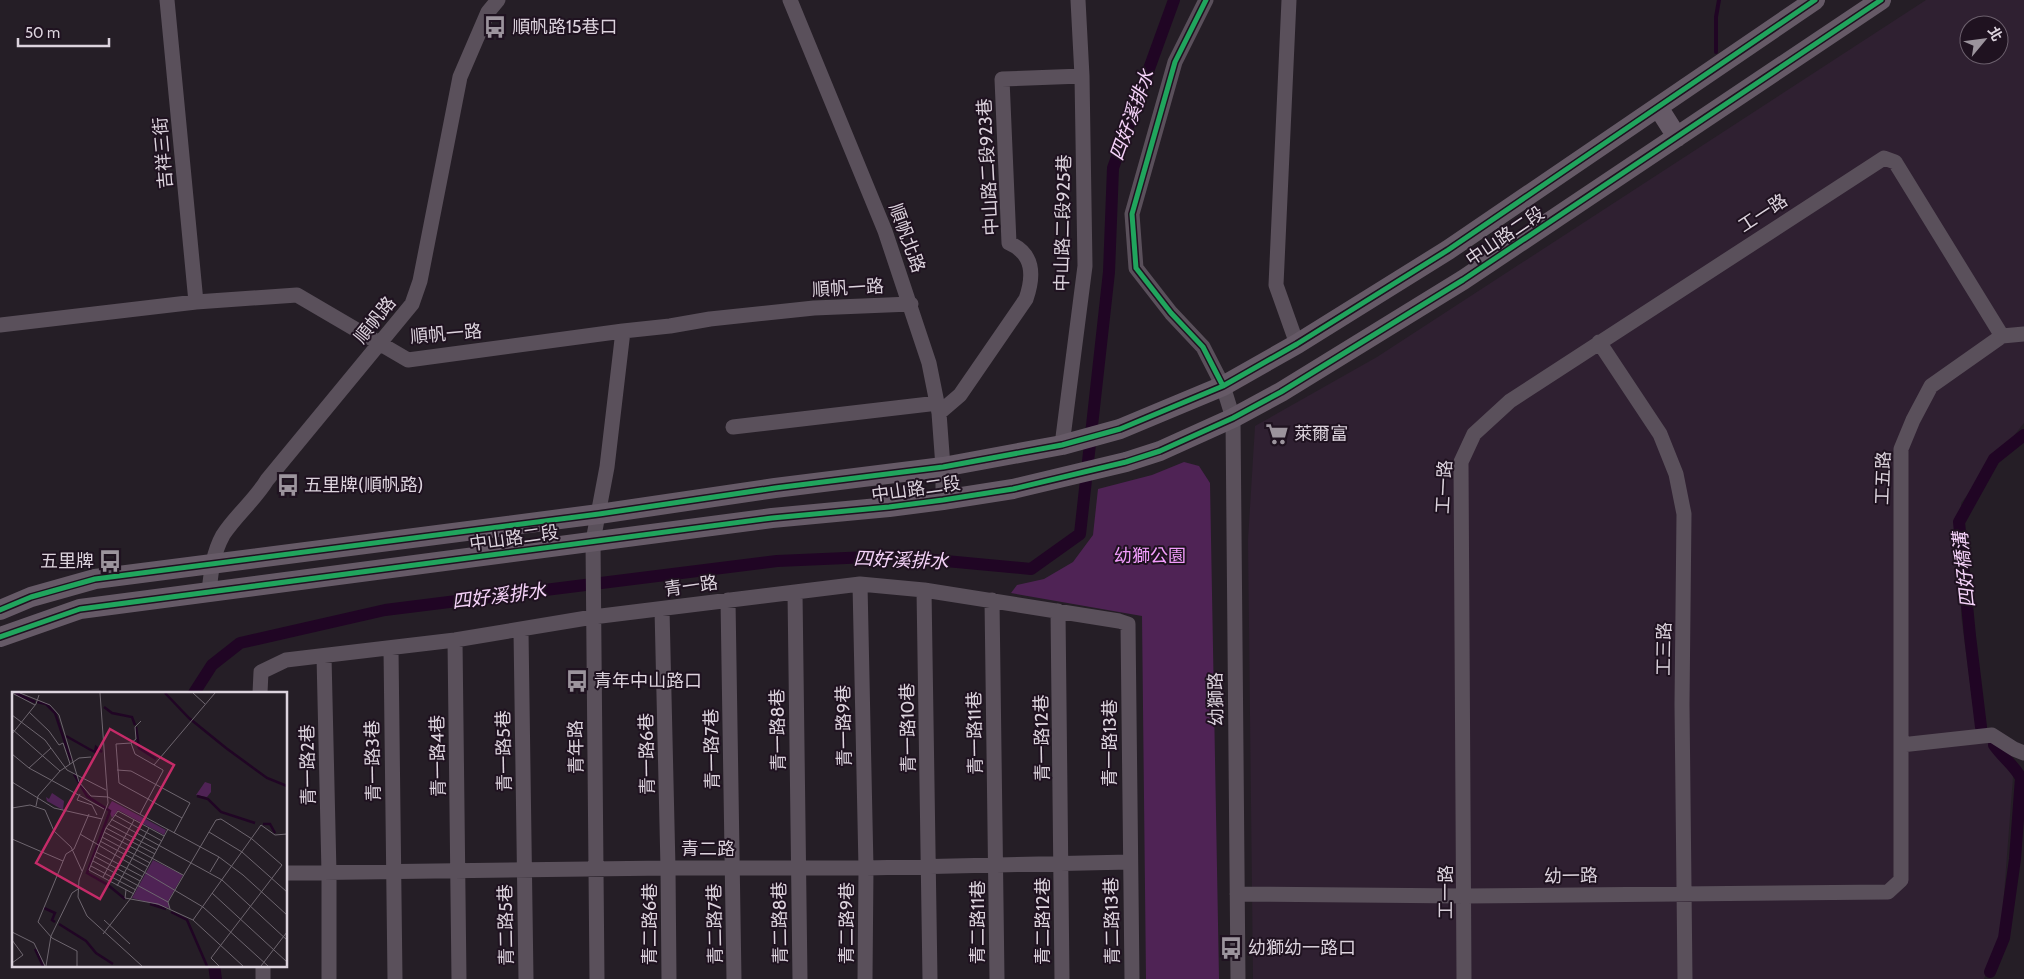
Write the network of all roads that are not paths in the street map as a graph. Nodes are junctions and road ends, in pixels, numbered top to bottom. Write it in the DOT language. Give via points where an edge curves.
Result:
graph roads {
  1 [pos="167,0"];
  2 [pos="498,0"];
  3 [pos="790,0"];
  4 [pos="1078,0"];
  5 [pos="1206,0"];
  6 [pos="1289,0"];
  7 [pos="1815,0"];
  8 [pos="1881,0"];
  9 [pos="1082,76"];
  10 [pos="1658,107"];
  11 [pos="1677,137"];
  12 [pos="196,302"];
  13 [pos="911,304"];
  14 [pos="0,325"];
  15 [pos="623,330"];
  16 [pos="2024,334"];
  17 [pos="2002,336"];
  18 [pos="1600,342"];
  19 [pos="380,344"];
  20 [pos="1296,344"];
  21 [pos="1223,386"];
  22 [pos="939,408"];
  23 [pos="1232,418"];
  24 [pos="733,427"];
  25 [pos="1062,444"];
  26 [pos="943,467"];
  27 [pos="943,500"];
  28 [pos="598,514"];
  29 [pos="593,541"];
  30 [pos="211,564"];
  31 [pos="860,584"];
  32 [pos="924,590"];
  33 [pos="209,592"];
  34 [pos="795,592"];
  35 [pos="728,600"];
  36 [pos="992,600"];
  37 [pos="662,609"];
  38 [pos="0,610"];
  39 [pos="1058,611"];
  40 [pos="593,618"];
  41 [pos="1128,624"];
  42 [pos="521,631"];
  43 [pos="0,637"];
  44 [pos="455,640"];
  45 [pos="390,649"];
  46 [pos="324,656"];
  47 [pos="260,692"];
  48 [pos="1901,745"];
  49 [pos="2024,753"];
  50 [pos="1130,862"];
  51 [pos="1062,864"];
  52 [pos="996,865"];
  53 [pos="929,866"];
  54 [pos="799,867"];
  55 [pos="668,868"];
  56 [pos="733,868"];
  57 [pos="866,868"];
  58 [pos="524,870"];
  59 [pos="596,870"];
  60 [pos="458,871"];
  61 [pos="288,873"];
  62 [pos="329,873"];
  63 [pos="394,873"];
  64 [pos="1901,880"];
  65 [pos="1237,894"];
  66 [pos="1684,894"];
  67 [pos="1465,896"];
  68 [pos="263,966"];
  69 [pos="263,979"];
  70 [pos="329,979"];
  71 [pos="395,979"];
  72 [pos="459,979"];
  73 [pos="526,979"];
  74 [pos="597,979"];
  75 [pos="669,979"];
  76 [pos="734,979"];
  77 [pos="800,979"];
  78 [pos="865,979"];
  79 [pos="930,979"];
  80 [pos="997,979"];
  81 [pos="1062,979"];
  82 [pos="1132,979"];
  83 [pos="1238,979"];
  84 [pos="1464,979"];
  85 [pos="1685,979"];
  1 -- 12 [label="street, 吉祥三街"];
  2 -- 19 [label="street, 順帆路" via="488,12 460,78 420,281 412,304"];
  3 -- 13 [label="street, 順帆北路" via="886,231"];
  4 -- 9 [label="street, 中山路二段925巷"];
  5 -- 21 [label="street, 幼獅路" via="1175,62 1132,214 1136,268 1202,347"];
  6 -- 20 [label="street" via="1276,285"];
  7 -- 10 [label="main road, 中山路二段"];
  8 -- 11 [label="main road, 中山路二段"];
  9 -- 22 [label="street, 中山路二段923巷" via="1002,79 1009,243 1020,248 1029,262 1032,282 1026,299 960,395"];
  9 -- 25 [label="street, 中山路二段925巷" via="1085,266"];
  10 -- 11 [label="main road"];
  10 -- 20 [label="main road, 中山路二段" via="1448,250"];
  11 -- 23 [label="main road, 中山路二段" via="1463,280 1306,377"];
  12 -- 14 [label="street, 順帆一路"];
  12 -- 19 [label="street, 順帆一路" via="297,295"];
  13 -- 15 [label="street, 順帆一路" via="814,308"];
  13 -- 22 [label="street, 順帆北路"];
  15 -- 19 [label="street, 順帆一路" via="408,360"];
  15 -- 28 [label="street, 青年路" via="607,467"];
  16 -- 17 [label="street"];
  17 -- 18 [label="street, 工一路" via="1895,162 1884,158"];
  17 -- 48 [label="street, 工五路" via="1931,386 1901,449"];
  18 -- 66 [label="street, 工三路" via="1660,434 1676,474 1684,514"];
  18 -- 67 [label="street, 工一路" via="1510,401 1474,434 1461,462"];
  19 -- 30 [label="street, 順帆路" via="223,535"];
  20 -- 21 [label="main road, 中山路二段"];
  21 -- 23 [label="street, 幼獅路"];
  21 -- 25 [label="main road, 中山路二段" via="1120,429"];
  22 -- 24 [label="street"];
  22 -- 26 [label="street, 順帆北路"];
  23 -- 27 [label="main road, 中山路二段" via="1160,451 1126,462 1013,489"];
  23 -- 65 [label="street, 幼獅路"];
  25 -- 26 [label="main road, 中山路二段"];
  26 -- 27 [label="street, 順帆北路"];
  26 -- 28 [label="main road, 中山路二段"];
  27 -- 29 [label="main road, 中山路二段"];
  28 -- 29 [label="street, 青年路"];
  28 -- 30 [label="main road, 中山路二段"];
  29 -- 33 [label="main road, 中山路二段"];
  29 -- 40 [label="street, 青年路"];
  30 -- 33 [label="street, 順帆路"];
  30 -- 38 [label="main road, 中山路二段" via="95,579 31,597"];
  31 -- 32 [label="street, 青一路"];
  31 -- 34 [label="street, 青一路"];
  31 -- 57 [label="street, 青一路9巷"];
  32 -- 36 [label="street, 青一路"];
  32 -- 53 [label="street, 青一路10巷"];
  33 -- 43 [label="main road, 中山路二段" via="80,609"];
  34 -- 35 [label="street, 青一路"];
  34 -- 54 [label="street, 青一路8巷"];
  35 -- 37 [label="street, 青一路"];
  35 -- 56 [label="street, 青一路7巷"];
  36 -- 39 [label="street, 青一路"];
  36 -- 52 [label="street, 青一路11巷"];
  37 -- 40 [label="street, 青一路"];
  37 -- 55 [label="street, 青一路6巷"];
  39 -- 41 [label="street, 青一路"];
  39 -- 51 [label="street, 青一路12巷"];
  40 -- 42 [label="street, 青一路"];
  40 -- 59 [label="street, 青年路"];
  41 -- 50 [label="street, 青一路13巷"];
  42 -- 44 [label="street, 青一路"];
  42 -- 58 [label="street, 青一路5巷"];
  44 -- 45 [label="street, 青一路"];
  44 -- 60 [label="street, 青一路4巷"];
  45 -- 46 [label="street, 青一路"];
  45 -- 63 [label="street, 青一路3巷"];
  46 -- 47 [label="street, 青一路" via="286,660 261,672"];
  46 -- 62 [label="street, 青一路2巷"];
  48 -- 49 [label="street" via="1992,735"];
  48 -- 64 [label="street, 工五路"];
  50 -- 51 [label="street, 青二路"];
  50 -- 82 [label="street, 青二路13巷"];
  51 -- 52 [label="street, 青二路"];
  51 -- 81 [label="street, 青二路12巷"];
  52 -- 53 [label="street, 青二路"];
  52 -- 80 [label="street, 青二路11巷"];
  53 -- 57 [label="street, 青二路"];
  53 -- 79 [label="street, 青一路10巷"];
  54 -- 56 [label="street, 青二路"];
  54 -- 57 [label="street, 青二路"];
  54 -- 77 [label="street, 青二路8巷"];
  55 -- 56 [label="street, 青二路"];
  55 -- 59 [label="street, 青二路"];
  55 -- 75 [label="street, 青二路6巷"];
  56 -- 76 [label="street, 青二路7巷"];
  57 -- 78 [label="street, 青二路9巷"];
  58 -- 59 [label="street, 青二路"];
  58 -- 60 [label="street, 青二路"];
  58 -- 73 [label="street, 青二路5巷"];
  59 -- 74 [label="street, 青年路"];
  60 -- 63 [label="street, 青二路"];
  60 -- 72 [label="street, 青一路4巷"];
  61 -- 62 [label="street, 青二路"];
  62 -- 63 [label="street, 青二路"];
  62 -- 70 [label="street, 青一路2巷"];
  63 -- 71 [label="street, 青一路3巷"];
  64 -- 66 [label="street, 幼一路" via="1888,892"];
  65 -- 67 [label="street, 幼一路"];
  65 -- 83 [label="street, 幼獅路"];
  66 -- 67 [label="street, 幼一路"];
  66 -- 85 [label="street, 工三路"];
  67 -- 84 [label="street, 工一路"];
  68 -- 69 [label="street"];
}
